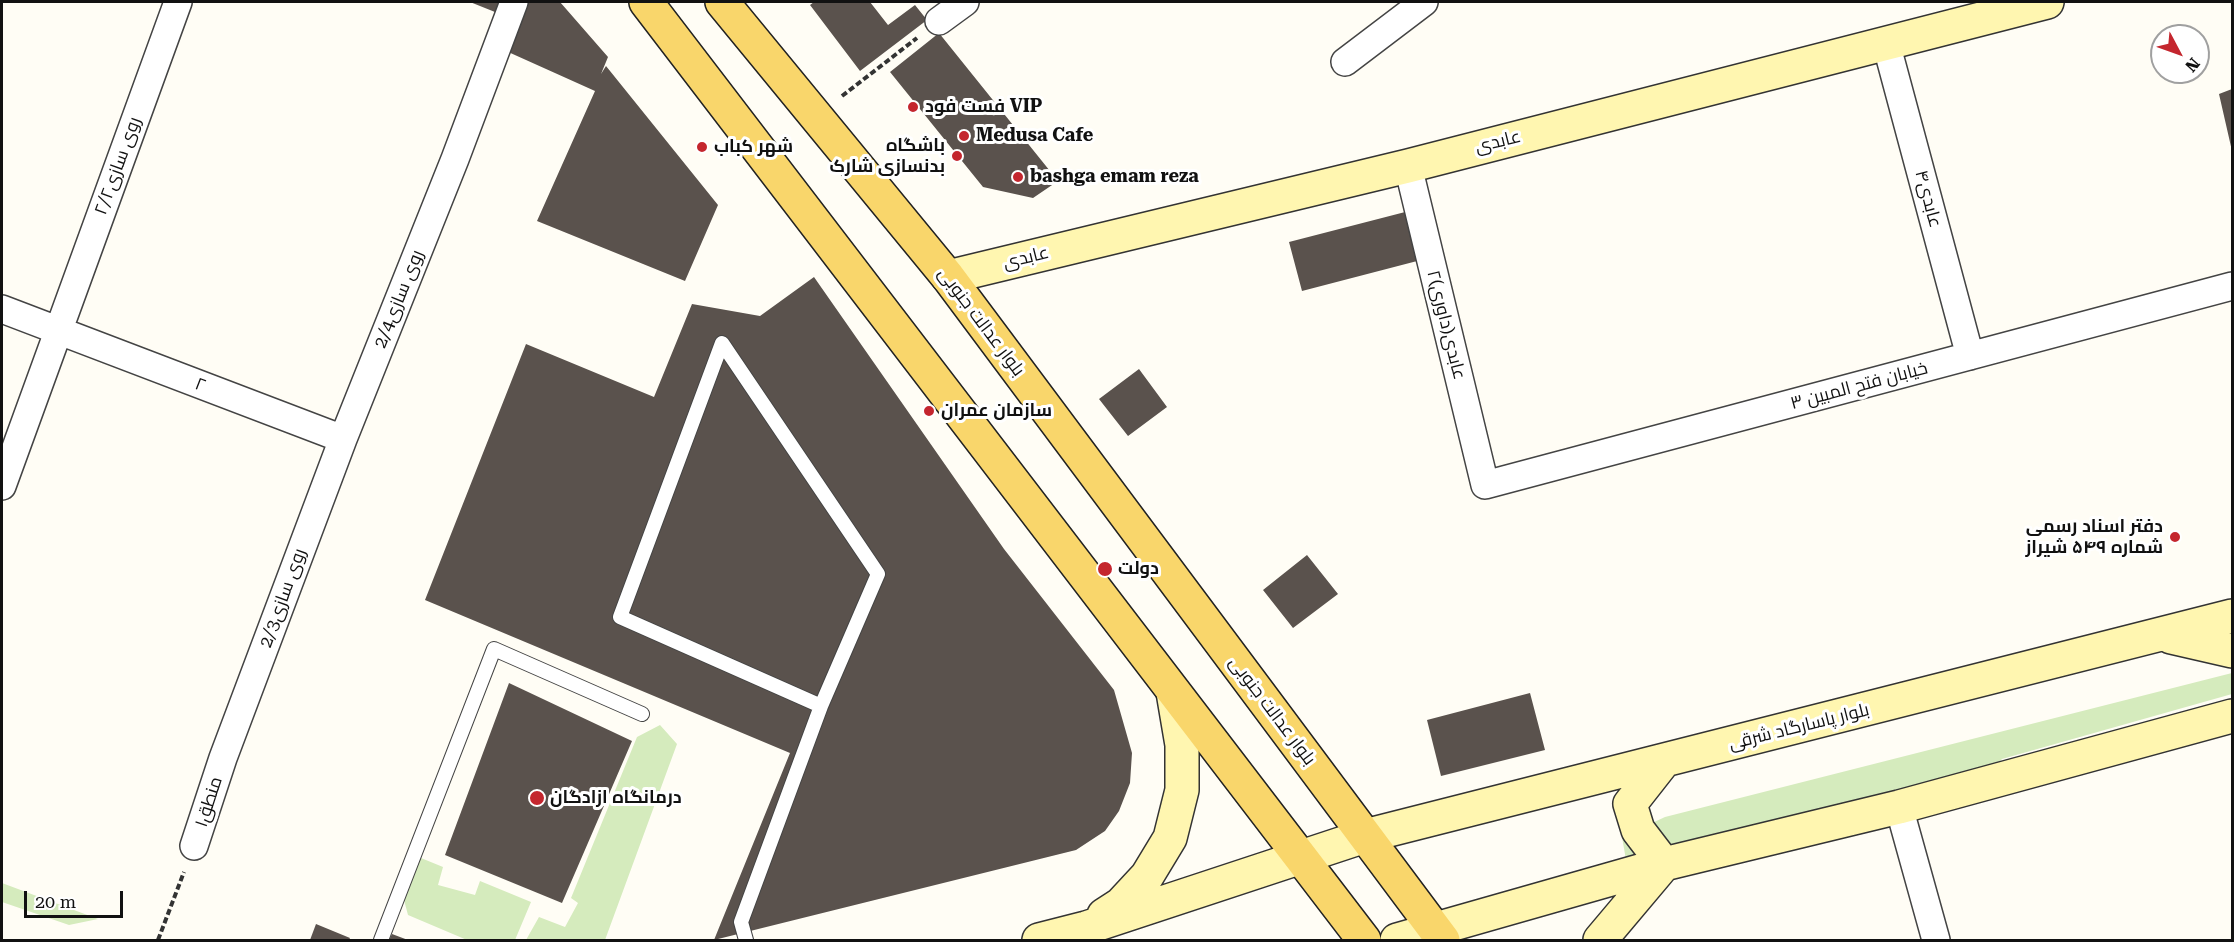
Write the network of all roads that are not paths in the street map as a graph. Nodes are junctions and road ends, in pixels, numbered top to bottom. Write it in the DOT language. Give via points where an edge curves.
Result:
graph roads {
  1 [pos="178,2"];
  2 [pos="514,2"];
  3 [pos="646,2"];
  4 [pos="722,2"];
  5 [pos="965,2"];
  6 [pos="1424,2"];
  7 [pos="2026,4"];
  8 [pos="939,21"];
  9 [pos="1887,43"];
  10 [pos="1345,62"];
  11 [pos="1408,166"];
  12 [pos="948,277"];
  13 [pos="2232,286"];
  14 [pos="2,309"];
  15 [pos="58,332"];
  16 [pos="1970,356"];
  17 [pos="343,439"];
  18 [pos="1485,485"];
  19 [pos="2,486"];
  20 [pos="2232,616"];
  21 [pos="2164,635"];
  22 [pos="2232,651"];
  23 [pos="1173,692"];
  24 [pos="822,706"];
  25 [pos="642,714"];
  26 [pos="2232,716"];
  27 [pos="224,758"];
  28 [pos="1664,762"];
  29 [pos="1899,807"];
  30 [pos="1365,836"];
  31 [pos="194,846"];
  32 [pos="1300,858"];
  33 [pos="1665,864"];
  34 [pos="1086,928"];
  35 [pos="1439,935"];
  36 [pos="381,940"];
  37 [pos="746,940"];
  38 [pos="1039,940"];
  39 [pos="1364,940"];
  40 [pos="1397,940"];
  41 [pos="1600,940"];
  42 [pos="1936,940"];
  1 -- 15 [label="street, روی سازی۲/۲"];
  2 -- 17 [label="street, روی سازی2/4"];
  3 -- 23 [label="main road"];
  4 -- 12 [label="main road, بلوار عدالت جنوبی"];
  5 -- 8 [label="street"];
  6 -- 10 [label="street"];
  7 -- 9 [label="main road, عابدی"];
  9 -- 11 [label="main road, عابدی"];
  9 -- 16 [label="street, عابدی۴"];
  11 -- 12 [label="main road, عابدی"];
  11 -- 18 [label="street, ۲عابدی(داوری)"];
  12 -- 30 [label="main road, بلوار عدالت جنوبی"];
  13 -- 16 [label="street, خیابان فتح المبین ۳"];
  14 -- 15 [label="street, ۲"];
  15 -- 17 [label="street, ۲"];
  15 -- 19 [label="street, روی سازی۲/۲"];
  16 -- 18 [label="street, خیابان فتح المبین ۳"];
  17 -- 27 [label="street, روی سازی2/3"];
  20 -- 21 [label="main road, بلوار پاسارگاد شرقی"];
  21 -- 22 [label="main road"];
  21 -- 28 [label="main road, بلوار پاسارگاد شرقی"];
  23 -- 32 [label="main road"];
  23 -- 34 [label="main road" via="1182,745 1182,790 1170,838 1147,876 1121,904"];
  24 -- 24 [label="lane" via="878,574 722,343 620,616"];
  24 -- 37 [label="lane" via="741,922"];
  25 -- 36 [label="lane" via="494,649"];
  26 -- 29 [label="main road"];
  27 -- 31 [label="street, منطق۱"];
  28 -- 30 [label="main road, بلوار پاسارگاد شرقی"];
  28 -- 33 [label="main road" via="1630,804 1638,830"];
  29 -- 33 [label="main road"];
  29 -- 42 [label="street"];
  30 -- 32 [label="main road, بلوار پاسارگاد شرقی"];
  30 -- 35 [label="main road, بلوار عدالت جنوبی"];
  32 -- 34 [label="main road, بلوار پاسارگاد شرقی"];
  32 -- 39 [label="main road"];
  33 -- 35 [label="main road"];
  33 -- 41 [label="main road"];
  34 -- 38 [label="main road, بلوار پاسارگاد شرقی"];
  35 -- 40 [label="main road"];
}
